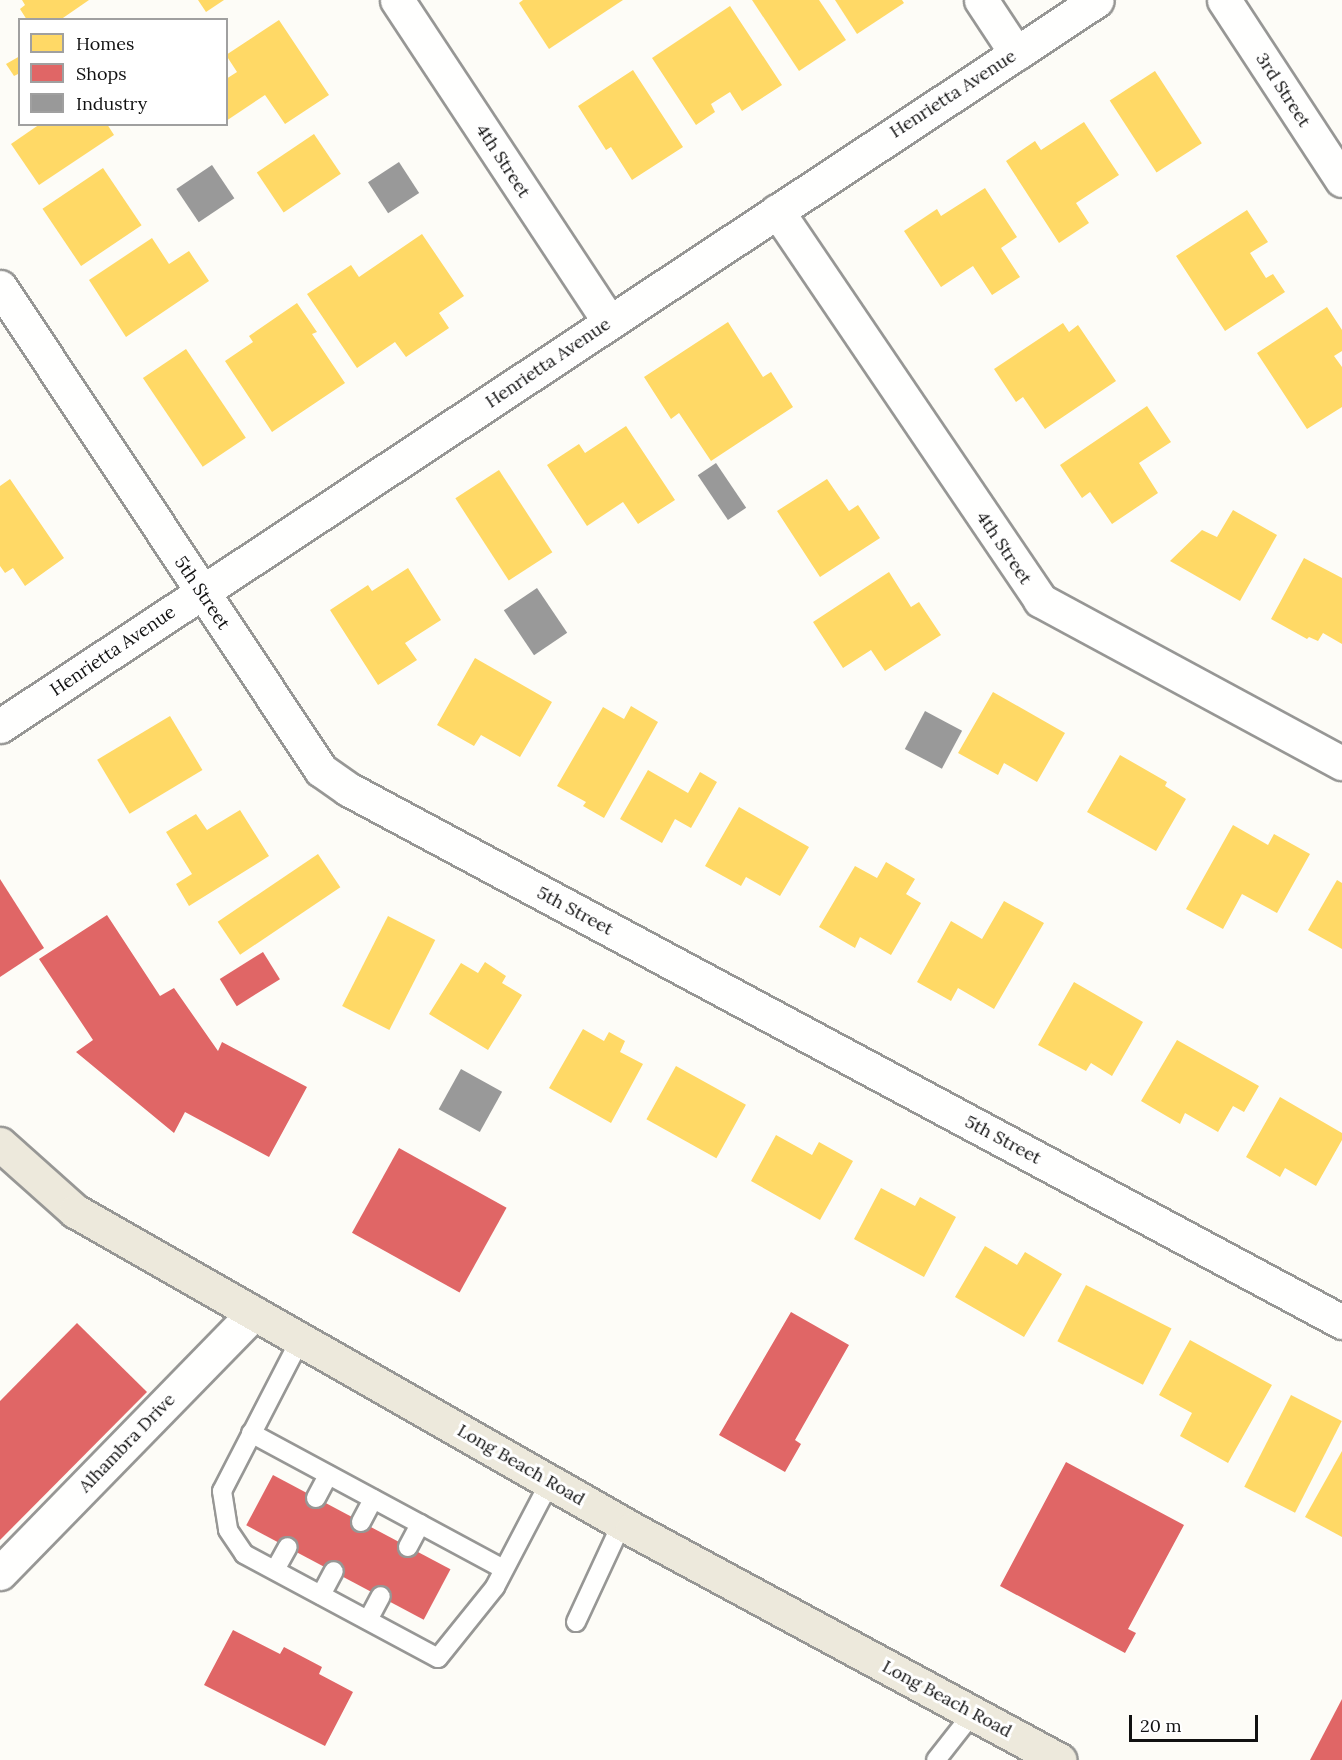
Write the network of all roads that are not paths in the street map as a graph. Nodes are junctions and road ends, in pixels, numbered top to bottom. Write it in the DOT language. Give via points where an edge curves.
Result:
graph roads {
  1 [pos="397,0"];
  2 [pos="981,0"];
  3 [pos="1097,0"];
  4 [pos="1224,0"];
  5 [pos="1016,53"];
  6 [pos="1342,180"];
  7 [pos="777,211"];
  8 [pos="0,287"];
  9 [pos="609,322"];
  10 [pos="201,592"];
  11 [pos="0,726"];
  12 [pos="1342,763"];
  13 [pos="0,1144"];
  14 [pos="254,1313"];
  15 [pos="1342,1322"];
  16 [pos="300,1340"];
  17 [pos="251,1433"];
  18 [pos="328,1475"];
  19 [pos="550,1482"];
  20 [pos="316,1498"];
  21 [pos="373,1499"];
  22 [pos="361,1522"];
  23 [pos="622,1523"];
  24 [pos="420,1524"];
  25 [pos="288,1547"];
  26 [pos="408,1547"];
  27 [pos="504,1569"];
  28 [pos="275,1570"];
  29 [pos="334,1571"];
  30 [pos="0,1573"];
  31 [pos="321,1595"];
  32 [pos="381,1596"];
  33 [pos="368,1620"];
  34 [pos="576,1622"];
  35 [pos="973,1713"];
  36 [pos="936,1760"];
  37 [pos="1060,1760"];
  1 -- 9 [label="street, 4th Street"];
  2 -- 5 [label="street"];
  3 -- 5 [label="street, Henrietta Avenue"];
  4 -- 6 [label="street, 3rd Street"];
  5 -- 7 [label="street, Henrietta Avenue"];
  7 -- 9 [label="street, Henrietta Avenue"];
  7 -- 12 [label="street, 4th Street" via="1040,600"];
  8 -- 10 [label="street, 5th Street"];
  9 -- 10 [label="street, Henrietta Avenue"];
  10 -- 11 [label="street, Henrietta Avenue"];
  10 -- 15 [label="street, 5th Street" via="321,770 348,789"];
  13 -- 14 [label="main road, Long Beach Road" via="75,1211"];
  14 -- 16 [label="main road, Long Beach Road"];
  14 -- 30 [label="street, Alhambra Drive"];
  16 -- 17 [label="lane"];
  16 -- 19 [label="main road, Long Beach Road"];
  17 -- 18 [label="lane"];
  17 -- 28 [label="lane" via="222,1491 228,1530 244,1554"];
  18 -- 20 [label="lane"];
  18 -- 21 [label="lane"];
  19 -- 23 [label="main road, Long Beach Road"];
  19 -- 27 [label="lane"];
  21 -- 22 [label="lane"];
  21 -- 24 [label="lane"];
  23 -- 34 [label="lane"];
  23 -- 35 [label="main road, Long Beach Road"];
  24 -- 26 [label="lane"];
  24 -- 27 [label="lane"];
  25 -- 28 [label="lane"];
  27 -- 33 [label="lane" via="495,1587 438,1658"];
  28 -- 31 [label="lane"];
  29 -- 31 [label="lane"];
  31 -- 33 [label="lane"];
  32 -- 33 [label="lane"];
  35 -- 36 [label="lane"];
  35 -- 37 [label="main road, Long Beach Road"];
}
